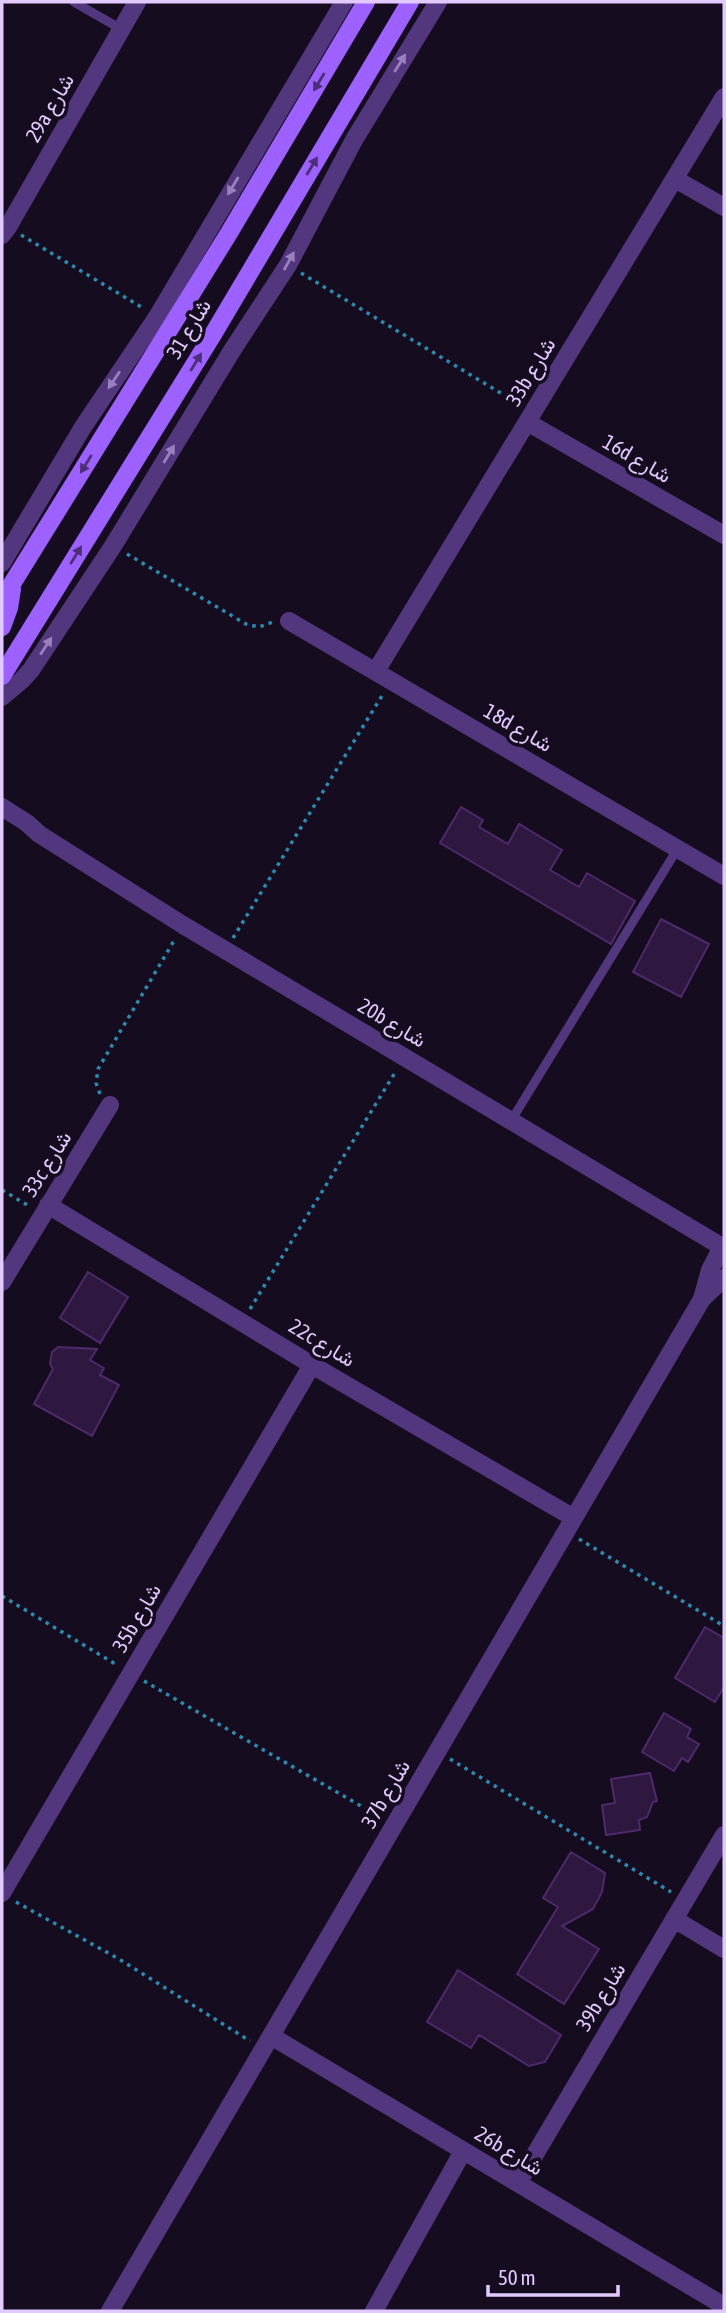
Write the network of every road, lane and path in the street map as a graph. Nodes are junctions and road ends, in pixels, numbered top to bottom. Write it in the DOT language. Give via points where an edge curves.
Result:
graph roads {
  1 [pos="74,2"];
  2 [pos="136,2"];
  3 [pos="344,2"];
  4 [pos="366,2"];
  5 [pos="410,2"];
  6 [pos="438,2"];
  7 [pos="121,29"];
  8 [pos="724,97"];
  9 [pos="675,179"];
  10 [pos="724,208"];
  11 [pos="5,231"];
  12 [pos="288,265"];
  13 [pos="157,317"];
  14 [pos="530,417"];
  15 [pos="724,536"];
  16 [pos="113,546"];
  17 [pos="2,563"];
  18 [pos="13,582"];
  19 [pos="2,600"];
  20 [pos="289,621"];
  21 [pos="2,627"];
  22 [pos="2,676"];
  23 [pos="384,676"];
  24 [pos="2,697"];
  25 [pos="2,807"];
  26 [pos="2,816"];
  27 [pos="39,834"];
  28 [pos="678,848"];
  29 [pos="724,876"];
  30 [pos="183,925"];
  31 [pos="226,950"];
  32 [pos="405,1057"];
  33 [pos="110,1105"];
  34 [pos="511,1121"];
  35 [pos="2,1190"];
  36 [pos="45,1210"];
  37 [pos="723,1247"];
  38 [pos="724,1278"];
  39 [pos="2,1282"];
  40 [pos="702,1299"];
  41 [pos="242,1321"];
  42 [pos="312,1365"];
  43 [pos="570,1525"];
  44 [pos="2,1596"];
  45 [pos="724,1626"];
  46 [pos="131,1673"];
  47 [pos="438,1751"];
  48 [pos="394,1825"];
  49 [pos="724,1835"];
  50 [pos="8,1897"];
  51 [pos="685,1900"];
  52 [pos="674,1919"];
  53 [pos="724,1949"];
  54 [pos="267,2043"];
  55 [pos="463,2151"];
  56 [pos="518,2183"];
  57 [pos="724,2306"];
  58 [pos="110,2311"];
  59 [pos="374,2311"];
  1 -- 7 [label="lane"];
  2 -- 7 [label="street, 29a شارع"];
  3 -- 13 [label="street, one-way"];
  4 -- 18 [label="street, شارع 31, one-way"];
  22 -- 5 [label="street, شارع 31, one-way" via="212,336"];
  12 -- 6 [label="street, one-way" via="354,140"];
  7 -- 11 [label="street, 29a شارع"];
  8 -- 9 [label="street, 33b شارع"];
  9 -- 10 [label="street"];
  9 -- 14 [label="street, 33b شارع"];
  11 -- 13 [label="path"];
  12 -- 14 [label="path"];
  16 -- 12 [label="street, one-way"];
  13 -- 17 [label="street, one-way"];
  14 -- 15 [label="street, 16d شارع"];
  14 -- 23 [label="street, 33b شارع"];
  16 -- 20 [label="path" via="250,626"];
  24 -- 16 [label="street, one-way" via="31,670"];
  18 -- 19 [label="street, شارع 31"];
  18 -- 21 [label="street"];
  20 -- 23 [label="street, 18d شارع"];
  23 -- 28 [label="street, 18d شارع"];
  23 -- 31 [label="path"];
  25 -- 27 [label="street, 20b شارع"];
  26 -- 27 [label="street, 20b شارع"];
  27 -- 30 [label="street, 20b شارع"];
  28 -- 29 [label="street, 18d شارع"];
  28 -- 34 [label="lane"];
  30 -- 31 [label="street, 20b شارع"];
  30 -- 33 [label="path" via="98,1069 98,1090"];
  31 -- 32 [label="street, 20b شارع"];
  32 -- 34 [label="street, 20b شارع"];
  32 -- 41 [label="path"];
  33 -- 36 [label="street, 33c شارع"];
  34 -- 37 [label="street, 20b شارع"];
  35 -- 36 [label="path"];
  36 -- 39 [label="street, 33c شارع"];
  36 -- 41 [label="street, 22c شارع"];
  37 -- 40 [label="street, 37b شارع"];
  38 -- 40 [label="street, 37b شارع"];
  40 -- 43 [label="street, 37b شارع"];
  41 -- 42 [label="street, 22c شارع"];
  42 -- 43 [label="street, 22c شارع"];
  42 -- 46 [label="street, 35b شارع"];
  43 -- 45 [label="path"];
  43 -- 47 [label="street, 37b شارع"];
  44 -- 46 [label="path"];
  46 -- 48 [label="path"];
  46 -- 50 [label="street, 35b شارع"];
  47 -- 48 [label="street, 37b شارع"];
  47 -- 51 [label="path"];
  48 -- 54 [label="street, 37b شارع"];
  49 -- 51 [label="street, 39b شارع"];
  50 -- 54 [label="path"];
  51 -- 52 [label="street, 39b شارع"];
  52 -- 53 [label="street"];
  52 -- 56 [label="street, 39b شارع"];
  54 -- 55 [label="street, 26b شارع"];
  54 -- 58 [label="street, 37b شارع"];
  55 -- 56 [label="street, 26b شارع"];
  55 -- 59 [label="street"];
  56 -- 57 [label="street, 26b شارع"];
}
